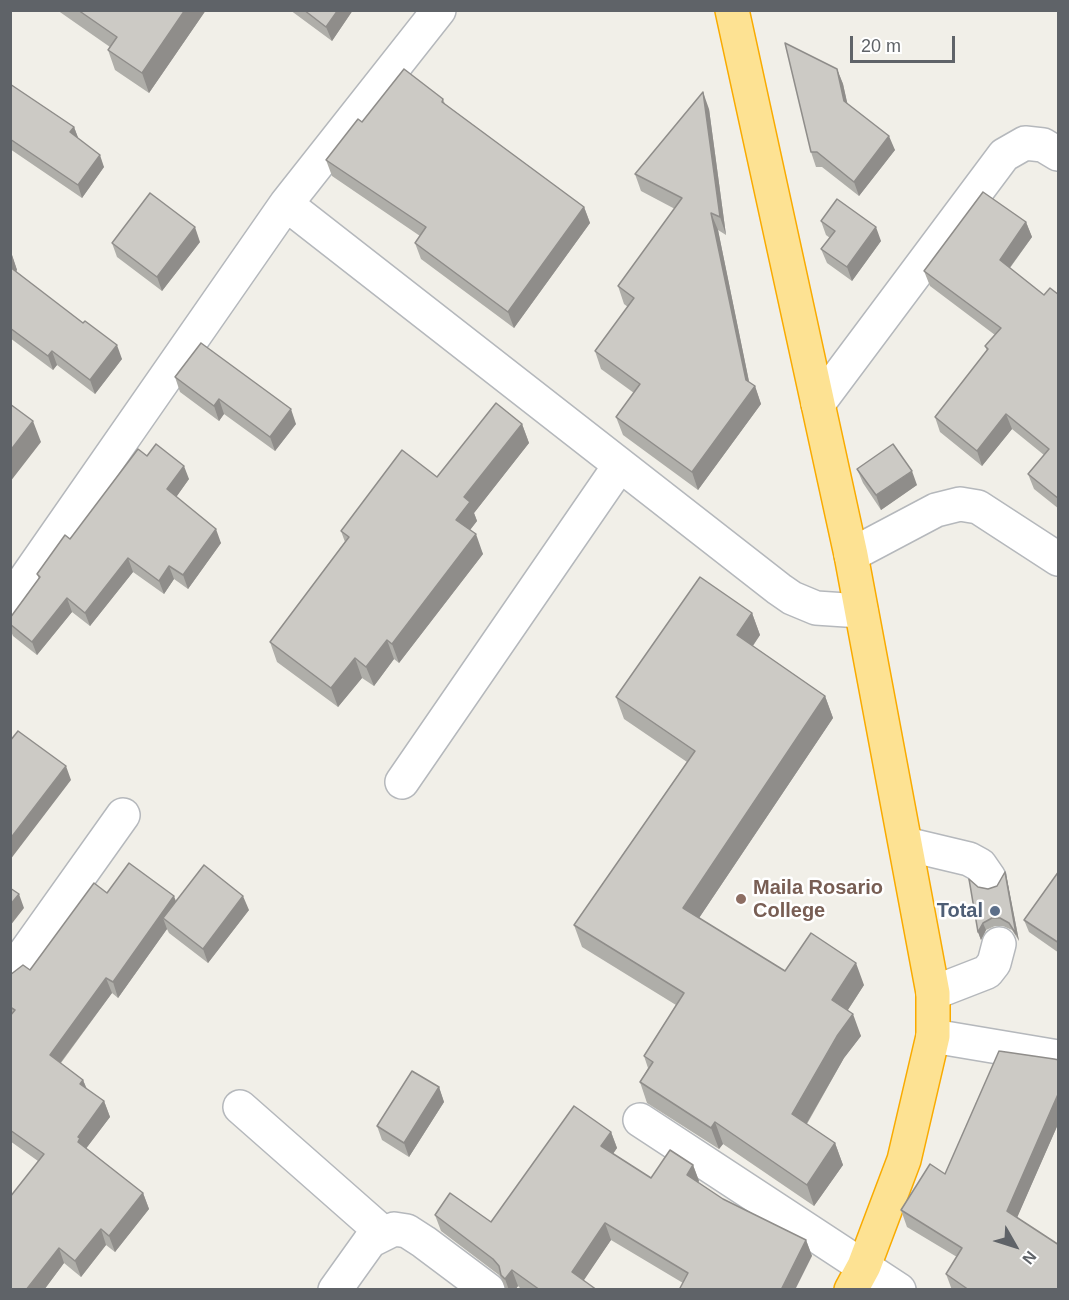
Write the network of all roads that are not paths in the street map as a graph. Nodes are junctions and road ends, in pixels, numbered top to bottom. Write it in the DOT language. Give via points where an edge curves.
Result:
graph roads {
  1 [pos="439,10"];
  2 [pos="732,10"];
  3 [pos="1059,154"];
  4 [pos="286,204"];
  5 [pos="818,404"];
  6 [pos="620,465"];
  7 [pos="851,555"];
  8 [pos="1059,559"];
  9 [pos="10,602"];
  10 [pos="861,611"];
  11 [pos="402,782"];
  12 [pos="123,815"];
  13 [pos="906,844"];
  14 [pos="989,878"];
  15 [pos="999,944"];
  16 [pos="10,974"];
  17 [pos="933,993"];
  18 [pos="933,1036"];
  19 [pos="1059,1057"];
  20 [pos="240,1107"];
  21 [pos="640,1120"];
  22 [pos="383,1233"];
  23 [pos="857,1278"];
  24 [pos="335,1290"];
  25 [pos="488,1290"];
  26 [pos="899,1290"];
  1 -- 4 [label="street"];
  2 -- 5 [label="highway"];
  3 -- 5 [label="street" via="1043,145 1025,143 1004,155"];
  4 -- 6 [label="street"];
  4 -- 9 [label="street"];
  5 -- 7 [label="highway"];
  6 -- 10 [label="street" via="792,598 816,608"];
  6 -- 11 [label="street"];
  7 -- 8 [label="street" via="936,510 960,504 978,507"];
  7 -- 10 [label="highway"];
  10 -- 13 [label="highway"];
  12 -- 16 [label="street"];
  13 -- 14 [label="street" via="969,859 980,865"];
  13 -- 17 [label="highway"];
  15 -- 17 [label="street" via="987,972"];
  17 -- 18 [label="highway"];
  18 -- 19 [label="street"];
  18 -- 23 [label="highway" via="904,1160"];
  20 -- 22 [label="street"];
  21 -- 23 [label="street"];
  22 -- 24 [label="street" via="370,1241"];
  22 -- 25 [label="street" via="394,1229 407,1231"];
  23 -- 26 [label="street"];
}
